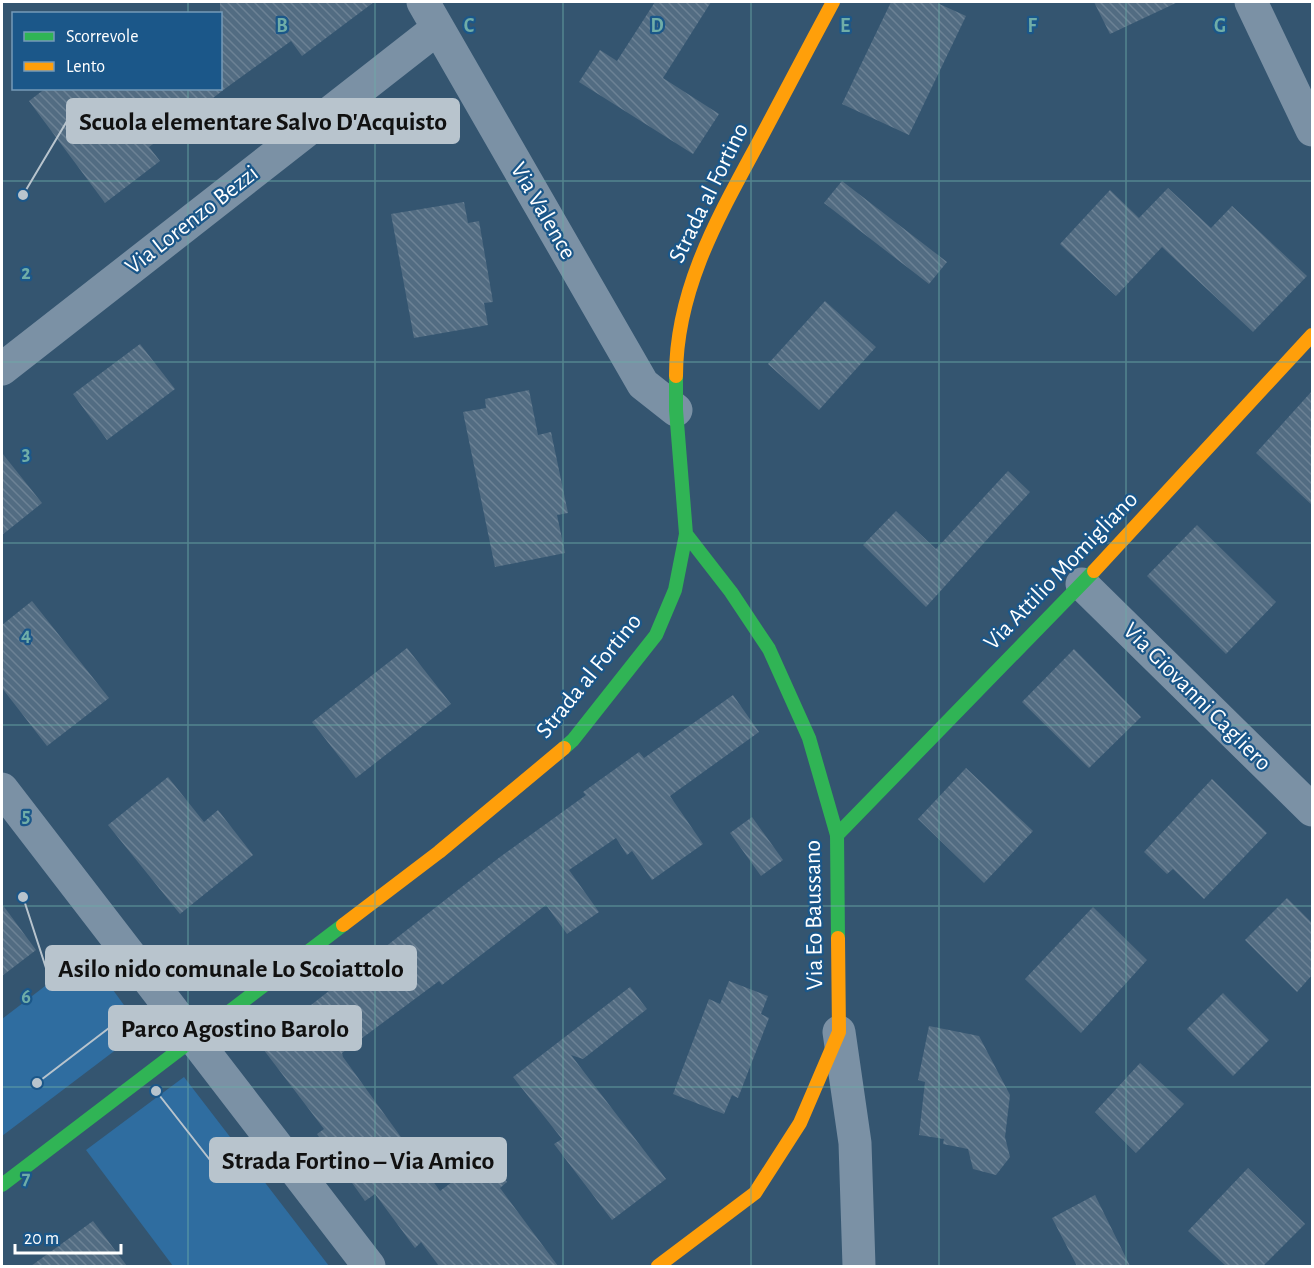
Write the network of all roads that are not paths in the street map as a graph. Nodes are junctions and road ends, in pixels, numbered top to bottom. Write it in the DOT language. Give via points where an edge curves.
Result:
graph roads {
  1 [pos="833,2"];
  2 [pos="1251,2"];
  3 [pos="431,15"];
  4 [pos="1312,130"];
  5 [pos="1312,334"];
  6 [pos="2,369"];
  7 [pos="676,410"];
  8 [pos="686,534"];
  9 [pos="1082,584"];
  10 [pos="2,789"];
  11 [pos="1312,810"];
  12 [pos="837,835"];
  13 [pos="838,1032"];
  14 [pos="193,1038"];
  15 [pos="2,1185"];
  16 [pos="369,1266"];
  17 [pos="658,1266"];
  18 [pos="859,1266"];
  1 -- 7 [label="street, Strada al Fortino" via="716,221 691,279 676,348"];
  2 -- 4 [label="street"];
  3 -- 6 [label="street, Via Lorenzo Bezzi"];
  3 -- 7 [label="street, Via Valence" via="643,384"];
  5 -- 9 [label="street, Via Attilio Momigliano"];
  7 -- 8 [label="street, Strada al Fortino"];
  8 -- 12 [label="street, Via Eo Baussano" via="769,649 809,738"];
  8 -- 14 [label="street, Strada al Fortino" via="675,590 657,635 573,740 439,852"];
  9 -- 11 [label="street, Via Giovanni Cagliero"];
  9 -- 12 [label="street, Via Attilio Momigliano"];
  10 -- 14 [label="street"];
  12 -- 13 [label="street, Via Eo Baussano"];
  13 -- 17 [label="street, Via Eo Baussano" via="800,1123 755,1194"];
  13 -- 18 [label="street" via="855,1143"];
  14 -- 15 [label="street, Strada al Fortino"];
  14 -- 16 [label="street"];
}
